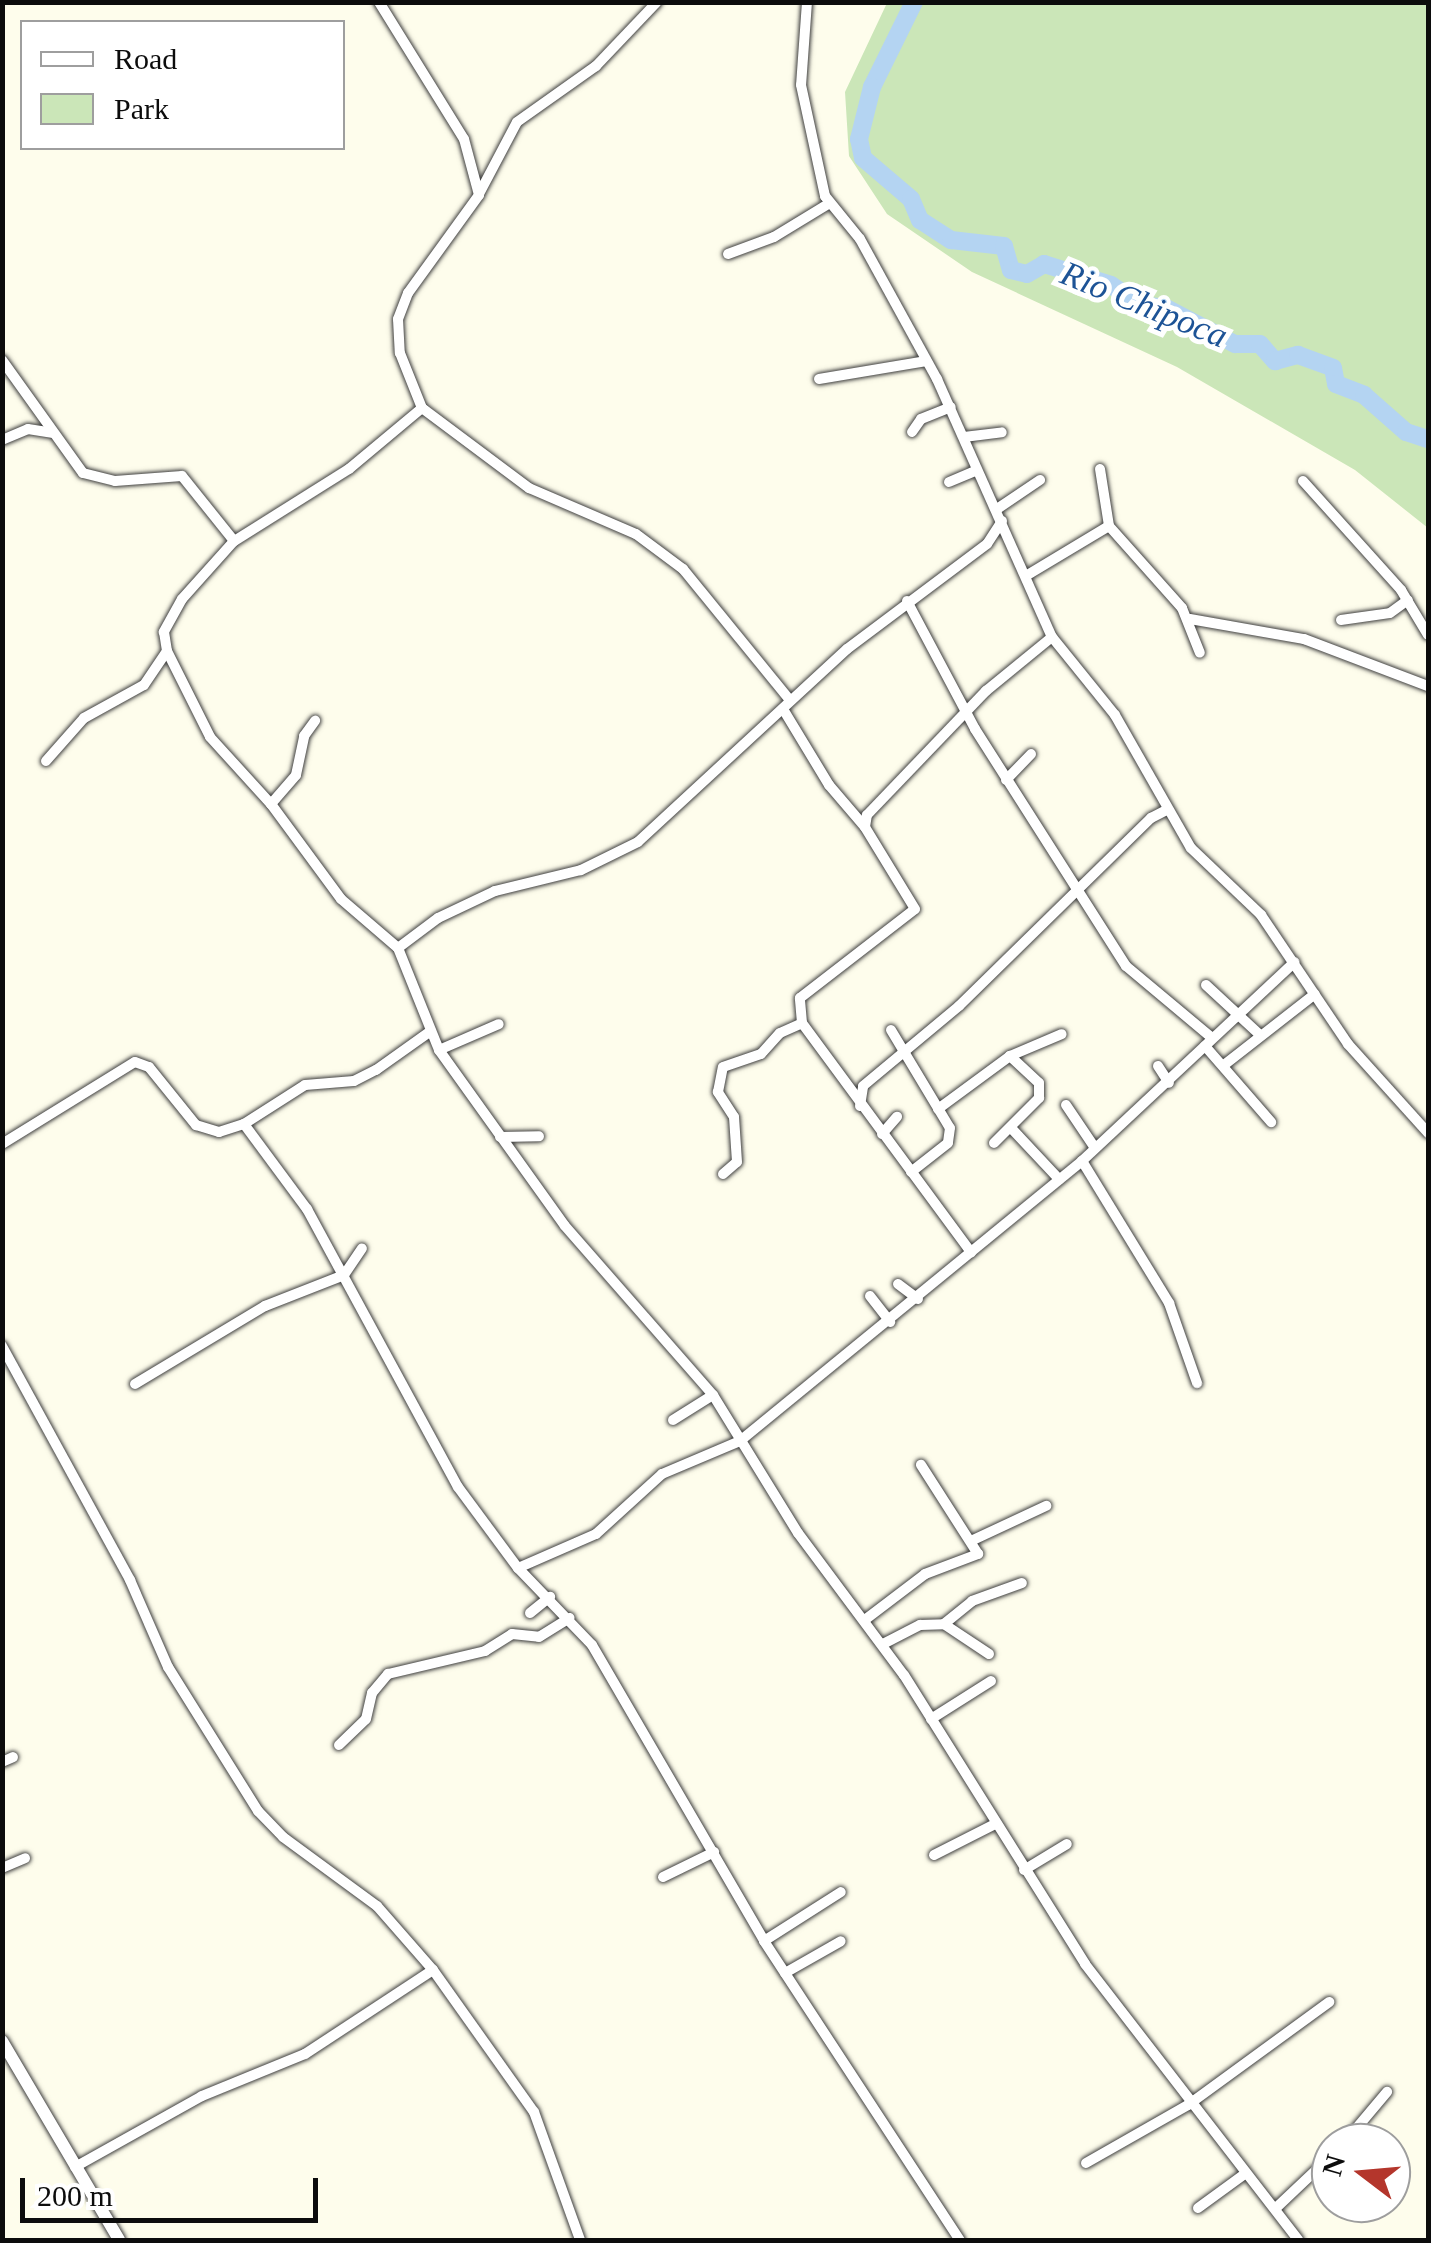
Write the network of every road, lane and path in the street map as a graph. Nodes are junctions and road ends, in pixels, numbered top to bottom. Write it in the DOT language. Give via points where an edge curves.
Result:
graph roads {
  1 [pos="379,2"];
  2 [pos="657,2"];
  3 [pos="807,2"];
  4 [pos="478,194"];
  5 [pos="828,204"];
  6 [pos="728,254"];
  7 [pos="2,360"];
  8 [pos="926,361"];
  9 [pos="819,379"];
  10 [pos="950,406"];
  11 [pos="422,408"];
  12 [pos="912,432"];
  13 [pos="1002,432"];
  14 [pos="53,434"];
  15 [pos="964,437"];
  16 [pos="2,440"];
  17 [pos="1100,469"];
  18 [pos="977,470"];
  19 [pos="1040,480"];
  20 [pos="1303,481"];
  21 [pos="949,482"];
  22 [pos="999,515"];
  23 [pos="1110,526"];
  24 [pos="234,541"];
  25 [pos="987,544"];
  26 [pos="1013,544"];
  27 [pos="1029,574"];
  28 [pos="907,600"];
  29 [pos="1408,600"];
  30 [pos="1189,618"];
  31 [pos="1342,620"];
  32 [pos="1428,636"];
  33 [pos="1052,637"];
  34 [pos="167,651"];
  35 [pos="1200,653"];
  36 [pos="159,669"];
  37 [pos="175,669"];
  38 [pos="1428,686"];
  39 [pos="787,704"];
  40 [pos="968,714"];
  41 [pos="315,721"];
  42 [pos="1032,754"];
  43 [pos="46,761"];
  44 [pos="1006,780"];
  45 [pos="271,804"];
  46 [pos="1167,810"];
  47 [pos="865,827"];
  48 [pos="1080,896"];
  49 [pos="398,948"];
  50 [pos="1295,962"];
  51 [pos="1206,985"];
  52 [pos="1315,994"];
  53 [pos="1238,1014"];
  54 [pos="802,1023"];
  55 [pos="499,1024"];
  56 [pos="891,1030"];
  57 [pos="428,1033"];
  58 [pos="1062,1034"];
  59 [pos="1259,1034"];
  60 [pos="1209,1042"];
  61 [pos="439,1050"];
  62 [pos="903,1054"];
  63 [pos="1010,1056"];
  64 [pos="1224,1065"];
  65 [pos="1158,1066"];
  66 [pos="1169,1083"];
  67 [pos="846,1084"];
  68 [pos="863,1086"];
  69 [pos="860,1106"];
  70 [pos="1066,1106"];
  71 [pos="938,1109"];
  72 [pos="898,1118"];
  73 [pos="1271,1122"];
  74 [pos="244,1124"];
  75 [pos="1012,1129"];
  76 [pos="882,1134"];
  77 [pos="1428,1134"];
  78 [pos="539,1136"];
  79 [pos="500,1137"];
  80 [pos="994,1143"];
  81 [pos="2,1144"];
  82 [pos="1095,1148"];
  83 [pos="1082,1161"];
  84 [pos="911,1172"];
  85 [pos="722,1174"];
  86 [pos="1060,1179"];
  87 [pos="362,1248"];
  88 [pos="971,1252"];
  89 [pos="344,1276"];
  90 [pos="898,1284"];
  91 [pos="870,1296"];
  92 [pos="918,1299"];
  93 [pos="890,1322"];
  94 [pos="2,1346"];
  95 [pos="1197,1383"];
  96 [pos="135,1384"];
  97 [pos="713,1395"];
  98 [pos="673,1420"];
  99 [pos="740,1441"];
  100 [pos="921,1465"];
  101 [pos="1046,1506"];
  102 [pos="973,1540"];
  103 [pos="518,1568"];
  104 [pos="1022,1582"];
  105 [pos="550,1597"];
  106 [pos="530,1614"];
  107 [pos="570,1618"];
  108 [pos="866,1619"];
  109 [pos="944,1624"];
  110 [pos="883,1644"];
  111 [pos="989,1654"];
  112 [pos="991,1682"];
  113 [pos="930,1719"];
  114 [pos="339,1745"];
  115 [pos="996,1824"];
  116 [pos="1067,1844"];
  117 [pos="714,1852"];
  118 [pos="934,1855"];
  119 [pos="25,1858"];
  120 [pos="2,1868"];
  121 [pos="1024,1870"];
  122 [pos="663,1877"];
  123 [pos="842,1892"];
  124 [pos="764,1941"];
  125 [pos="841,1941"];
  126 [pos="433,1970"];
  127 [pos="786,1973"];
  128 [pos="1329,2002"];
  129 [pos="2,2040"];
  130 [pos="1387,2092"];
  131 [pos="1188,2105"];
  132 [pos="1361,2123"];
  133 [pos="1086,2163"];
  134 [pos="74,2167"];
  135 [pos="1246,2173"];
  136 [pos="1311,2175"];
  137 [pos="1277,2207"];
  138 [pos="1198,2208"];
  139 [pos="119,2240"];
  140 [pos="580,2240"];
  141 [pos="960,2240"];
  142 [pos="1298,2240"];
  1 -- 4 [label="street" via="464,139"];
  2 -- 4 [label="street" via="596,66 517,122"];
  3 -- 5 [label="street" via="801,85"];
  4 -- 11 [label="street" via="408,294 398,319 400,353"];
  5 -- 6 [label="street" via="774,237"];
  5 -- 8 [label="street" via="860,239"];
  7 -- 14 [label="street"];
  8 -- 9 [label="street"];
  8 -- 10 [label="street"];
  10 -- 12 [label="street" via="921,419"];
  10 -- 15 [label="street"];
  11 -- 24 [label="street" via="348,469"];
  11 -- 39 [label="street" via="528,488 636,534 684,568"];
  13 -- 15 [label="street"];
  14 -- 16 [label="street" via="28,429"];
  14 -- 24 [label="street" via="74,464 100,480 182,476"];
  15 -- 18 [label="street"];
  17 -- 23 [label="street"];
  18 -- 21 [label="street"];
  18 -- 22 [label="street"];
  19 -- 22 [label="street"];
  20 -- 29 [label="street"];
  22 -- 25 [label="street"];
  22 -- 26 [label="street"];
  23 -- 27 [label="street"];
  23 -- 30 [label="street"];
  24 -- 34 [label="street" via="168,619"];
  25 -- 26 [label="street"];
  25 -- 28 [label="street"];
  26 -- 27 [label="street"];
  27 -- 33 [label="street"];
  28 -- 39 [label="street"];
  28 -- 40 [label="street"];
  29 -- 31 [label="street" via="1390,613"];
  29 -- 32 [label="street"];
  30 -- 35 [label="street"];
  30 -- 38 [label="street" via="1304,639"];
  33 -- 40 [label="street"];
  33 -- 46 [label="street" via="1116,715"];
  34 -- 36 [label="street"];
  34 -- 37 [label="street"];
  36 -- 37 [label="street"];
  36 -- 43 [label="street" via="134,693 84,718"];
  37 -- 45 [label="street" via="210,737"];
  39 -- 47 [label="street" via="829,785"];
  39 -- 49 [label="street" via="638,842 581,870 461,906"];
  40 -- 44 [label="street"];
  40 -- 47 [label="street" via="867,815"];
  41 -- 45 [label="street" via="304,736 296,775"];
  42 -- 44 [label="street"];
  44 -- 48 [label="street"];
  45 -- 49 [label="street" via="341,899"];
  46 -- 48 [label="street"];
  46 -- 50 [label="street" via="1190,848 1260,915"];
  47 -- 54 [label="street" via="915,909 800,998"];
  48 -- 60 [label="street" via="1126,966"];
  48 -- 62 [label="street" via="1065,902"];
  49 -- 57 [label="street"];
  50 -- 52 [label="street"];
  50 -- 53 [label="street"];
  51 -- 53 [label="street"];
  52 -- 59 [label="street"];
  52 -- 77 [label="street" via="1348,1044"];
  53 -- 59 [label="street"];
  53 -- 60 [label="street"];
  54 -- 67 [label="street"];
  54 -- 85 [label="street" via="780,1032 761,1054 722,1066 718,1092 734,1117 737,1162"];
  55 -- 61 [label="street"];
  56 -- 62 [label="street"];
  57 -- 61 [label="street"];
  57 -- 74 [label="street" via="354,1081 305,1085"];
  58 -- 63 [label="street"];
  59 -- 64 [label="street"];
  60 -- 64 [label="street"];
  60 -- 66 [label="street"];
  61 -- 79 [label="street"];
  62 -- 68 [label="street"];
  62 -- 71 [label="street"];
  63 -- 71 [label="street"];
  63 -- 75 [label="street" via="1040,1091 1037,1104"];
  64 -- 73 [label="street"];
  65 -- 66 [label="street"];
  66 -- 82 [label="street"];
  67 -- 68 [label="street"];
  67 -- 69 [label="street"];
  68 -- 69 [label="street"];
  69 -- 76 [label="street"];
  70 -- 82 [label="street"];
  71 -- 84 [label="street" via="950,1128 948,1143"];
  72 -- 76 [label="street"];
  74 -- 81 [label="street" via="220,1132 196,1124 149,1066 135,1062"];
  74 -- 89 [label="street" via="307,1208"];
  75 -- 80 [label="street"];
  75 -- 86 [label="street"];
  76 -- 84 [label="street"];
  78 -- 79 [label="street"];
  79 -- 97 [label="street" via="565,1226"];
  82 -- 83 [label="street"];
  83 -- 86 [label="street"];
  83 -- 95 [label="street" via="1169,1302"];
  84 -- 88 [label="street"];
  86 -- 88 [label="street"];
  87 -- 89 [label="street"];
  88 -- 92 [label="street"];
  89 -- 96 [label="street" via="265,1306"];
  89 -- 103 [label="street" via="449,1473"];
  90 -- 92 [label="street"];
  91 -- 93 [label="street"];
  92 -- 93 [label="street"];
  93 -- 99 [label="street"];
  94 -- 126 [label="street" via="120,1562 168,1666 258,1811 377,1906"];
  97 -- 98 [label="street"];
  97 -- 99 [label="street"];
  99 -- 103 [label="street" via="662,1474 596,1534"];
  99 -- 108 [label="street" via="798,1533"];
  100 -- 102 [label="street"];
  101 -- 102 [label="street"];
  102 -- 108 [label="street" via="976,1557 925,1574"];
  103 -- 105 [label="street"];
  104 -- 109 [label="street" via="972,1602"];
  105 -- 106 [label="street"];
  105 -- 107 [label="street"];
  107 -- 114 [label="street" via="540,1637 512,1634 485,1651 388,1674 372,1693 366,1720"];
  107 -- 117 [label="street" via="618,1685"];
  108 -- 110 [label="street"];
  109 -- 110 [label="street" via="920,1625"];
  109 -- 111 [label="street"];
  110 -- 113 [label="street"];
  112 -- 113 [label="street"];
  113 -- 115 [label="street"];
  115 -- 118 [label="street"];
  115 -- 121 [label="street"];
  116 -- 121 [label="street"];
  117 -- 122 [label="street"];
  117 -- 124 [label="street"];
  119 -- 120 [label="street"];
  121 -- 131 [label="street"];
  123 -- 124 [label="street"];
  124 -- 127 [label="street"];
  125 -- 127 [label="street"];
  126 -- 134 [label="street" via="305,2054 202,2096"];
  126 -- 140 [label="street" via="534,2112"];
  127 -- 141 [label="street"];
  128 -- 131 [label="street"];
  129 -- 134 [label="street"];
  130 -- 132 [label="street"];
  131 -- 133 [label="street"];
  131 -- 135 [label="street"];
  134 -- 139 [label="street"];
  135 -- 137 [label="street"];
  135 -- 138 [label="street"];
  136 -- 137 [label="street"];
  137 -- 142 [label="street"];
}
